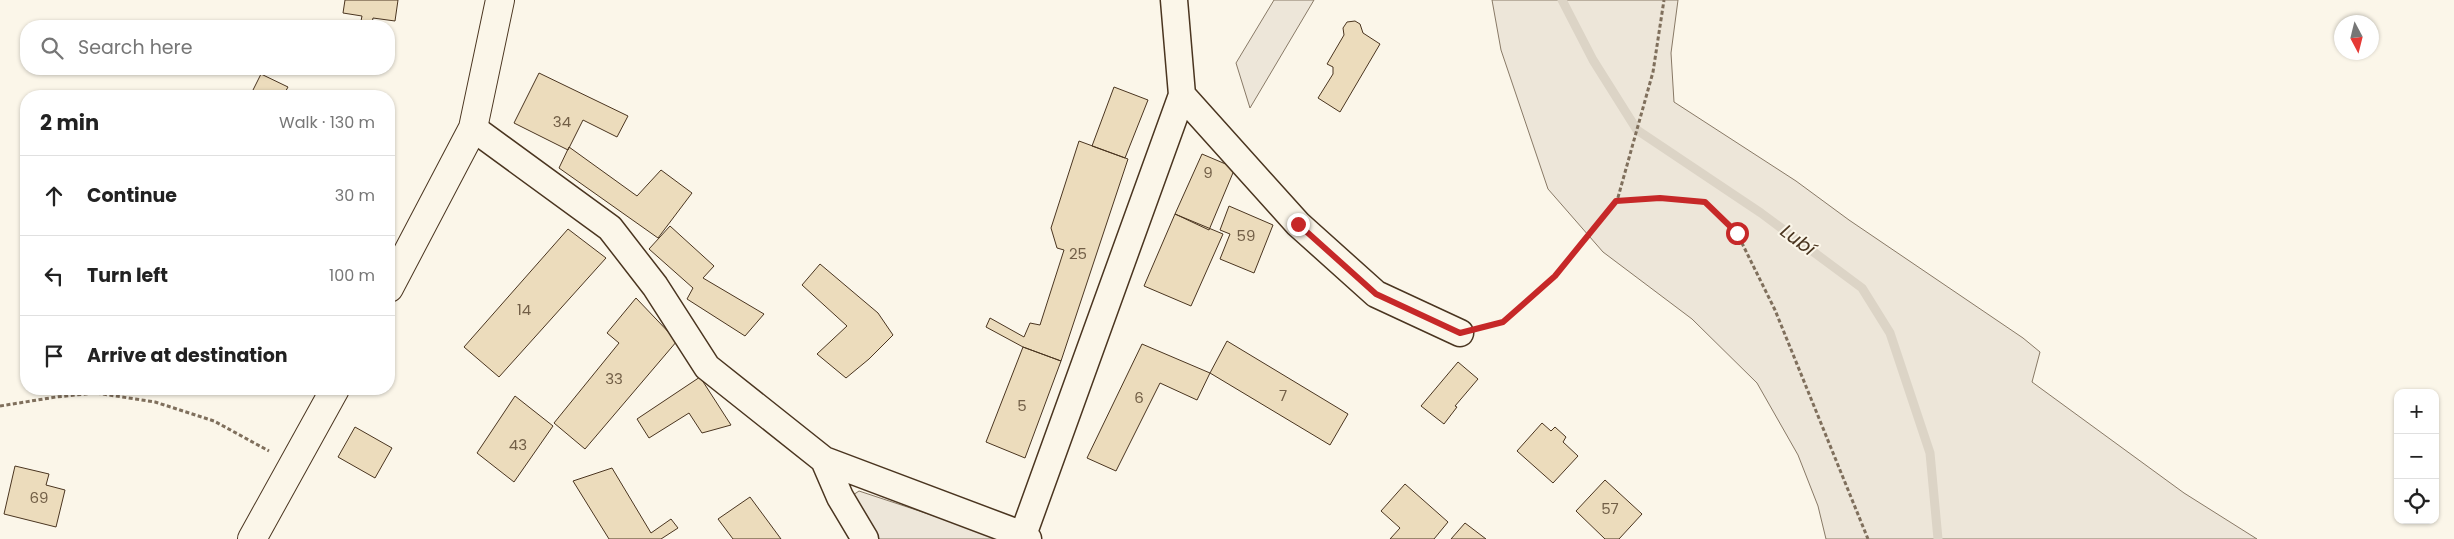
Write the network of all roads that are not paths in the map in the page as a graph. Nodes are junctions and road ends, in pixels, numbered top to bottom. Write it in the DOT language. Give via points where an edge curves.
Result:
graph roads {
  1 [pos="500,0"];
  2 [pos="1174,0"];
  3 [pos="1182,95"];
  4 [pos="473,128"];
  5 [pos="395,277"];
  6 [pos="1460,333"];
  7 [pos="332,395"];
  8 [pos="824,460"];
  9 [pos="1026,537"];
  10 [pos="252,539"];
  11 [pos="865,539"];
  1 -- 4 [label="main road"];
  2 -- 3 [label="street"];
  3 -- 6 [label="street" via="1298,224 1376,294"];
  3 -- 9 [label="street"];
  4 -- 5 [label="main road"];
  4 -- 8 [label="street" via="610,228 655,286 706,367"];
  7 -- 10 [label="main road"];
  8 -- 9 [label="street"];
  8 -- 11 [label="street" via="840,497"];
}
